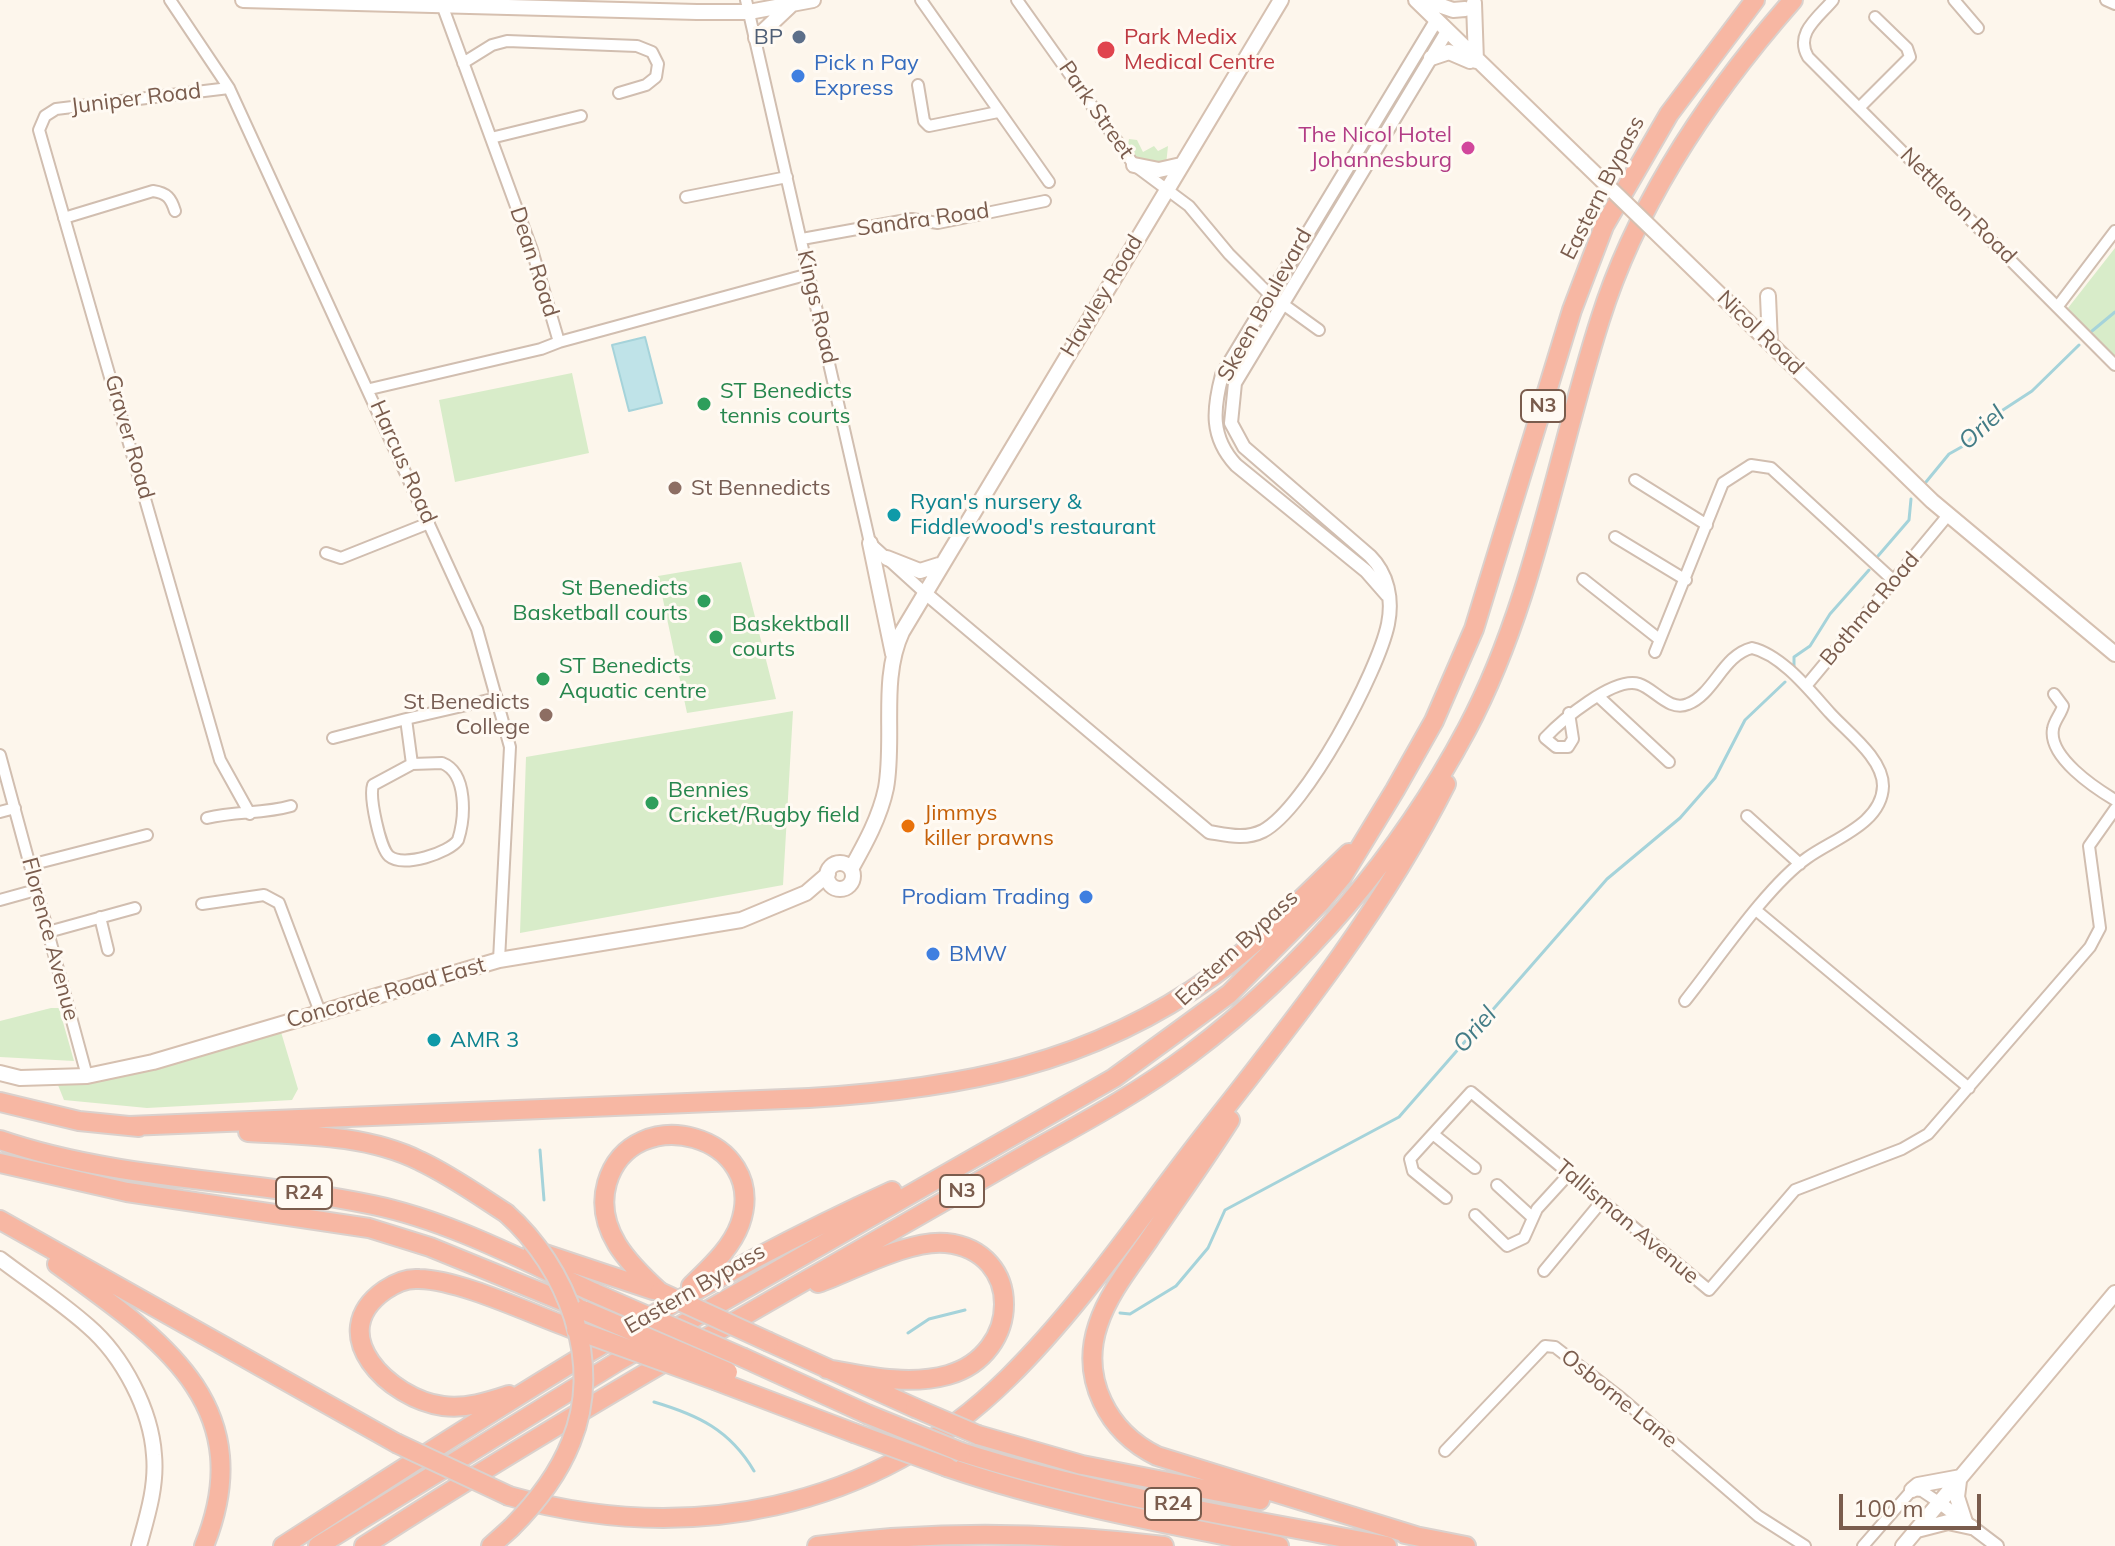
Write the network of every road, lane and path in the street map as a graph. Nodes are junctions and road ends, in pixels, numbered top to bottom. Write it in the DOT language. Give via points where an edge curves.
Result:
graph roads {
  1 [pos="170,0"];
  2 [pos="243,0"];
  3 [pos="722,0"];
  4 [pos="768,0"];
  5 [pos="813,0"];
  6 [pos="921,0"];
  7 [pos="1281,0"];
  8 [pos="1416,0"];
  9 [pos="1424,0"];
  10 [pos="1755,0"];
  11 [pos="1793,0"];
  12 [pos="1833,0"];
  13 [pos="1954,0"];
  14 [pos="2106,0"];
  15 [pos="441,3"];
  16 [pos="1021,3"];
  17 [pos="2115,4"];
  18 [pos="788,5"];
  19 [pos="1967,5"];
  20 [pos="747,6"];
  21 [pos="697,12"];
  22 [pos="1875,17"];
  23 [pos="1436,21"];
  24 [pos="1978,28"];
  25 [pos="1446,33"];
  26 [pos="756,38"];
  27 [pos="1431,58"];
  28 [pos="463,63"];
  29 [pos="1478,63"];
  30 [pos="918,85"];
  31 [pos="229,88"];
  32 [pos="619,93"];
  33 [pos="1859,108"];
  34 [pos="998,112"];
  35 [pos="45,116"];
  36 [pos="581,116"];
  37 [pos="491,138"];
  38 [pos="1134,165"];
  39 [pos="1181,165"];
  40 [pos="787,177"];
  41 [pos="1049,182"];
  42 [pos="1165,190"];
  43 [pos="686,197"];
  44 [pos="1045,201"];
  45 [pos="1322,205"];
  46 [pos="1340,208"];
  47 [pos="175,211"];
  48 [pos="64,218"];
  49 [pos="2115,231"];
  50 [pos="802,239"];
  51 [pos="809,274"];
  52 [pos="1269,294"];
  53 [pos="1768,296"];
  54 [pos="1282,303"];
  55 [pos="2058,306"];
  56 [pos="1319,330"];
  57 [pos="559,342"];
  58 [pos="1770,343"];
  59 [pos="2115,365"];
  60 [pos="370,389"];
  61 [pos="1635,480"];
  62 [pos="1282,483"];
  63 [pos="1272,495"];
  64 [pos="1949,514"];
  65 [pos="429,523"];
  66 [pos="1707,525"];
  67 [pos="1615,537"];
  68 [pos="1350,540"];
  69 [pos="870,543"];
  70 [pos="1341,550"];
  71 [pos="326,553"];
  72 [pos="887,558"];
  73 [pos="939,565"];
  74 [pos="1583,579"];
  75 [pos="1686,580"];
  76 [pos="1894,581"];
  77 [pos="924,592"];
  78 [pos="1387,595"];
  79 [pos="1659,639"];
  80 [pos="1655,652"];
  81 [pos="893,654"];
  82 [pos="2115,654"];
  83 [pos="1806,686"];
  84 [pos="2054,694"];
  85 [pos="1599,697"];
  86 [pos="497,698"];
  87 [pos="1569,713"];
  88 [pos="406,719"];
  89 [pos="1467,729"];
  90 [pos="333,738"];
  91 [pos="0,755"];
  92 [pos="1669,762"];
  93 [pos="412,764"];
  94 [pos="2115,800"];
  95 [pos="291,806"];
  96 [pos="15,808"];
  97 [pos="2115,809"];
  98 [pos="0,812"];
  99 [pos="250,814"];
  100 [pos="1747,816"];
  101 [pos="207,818"];
  102 [pos="1369,833"];
  103 [pos="147,835"];
  104 [pos="1800,864"];
  105 [pos="30,865"];
  106 [pos="839,869"];
  107 [pos="837,889"];
  108 [pos="36,890"];
  109 [pos="0,900"];
  110 [pos="202,904"];
  111 [pos="135,908"];
  112 [pos="773,909"];
  113 [pos="1757,911"];
  114 [pos="100,917"];
  115 [pos="48,932"];
  116 [pos="108,950"];
  117 [pos="499,960"];
  118 [pos="1685,1001"];
  119 [pos="1304,1007"];
  120 [pos="320,1012"];
  121 [pos="0,1073"];
  122 [pos="87,1076"];
  123 [pos="1969,1088"];
  124 [pos="0,1102"];
  125 [pos="129,1126"];
  126 [pos="1433,1134"];
  127 [pos="0,1140"];
  128 [pos="975,1155"];
  129 [pos="0,1163"];
  130 [pos="1475,1168"];
  131 [pos="1569,1174"];
  132 [pos="1497,1185"];
  133 [pos="1446,1198"];
  134 [pos="1602,1201"];
  135 [pos="1475,1215"];
  136 [pos="1532,1217"];
  137 [pos="0,1221"];
  138 [pos="437,1225"];
  139 [pos="0,1259"];
  140 [pos="1544,1271"];
  141 [pos="638,1280"];
  142 [pos="773,1299"];
  143 [pos="2113,1300"];
  144 [pos="620,1336"];
  145 [pos="598,1348"];
  146 [pos="827,1369"];
  147 [pos="723,1376"];
  148 [pos="1445,1451"];
  149 [pos="1960,1479"];
  150 [pos="1912,1490"];
  151 [pos="1940,1503"];
  152 [pos="1968,1524"];
  153 [pos="1915,1532"];
  154 [pos="1416,1536"];
  155 [pos="139,1546"];
  156 [pos="204,1546"];
  157 [pos="283,1546"];
  158 [pos="318,1546"];
  159 [pos="364,1546"];
  160 [pos="491,1546"];
  161 [pos="817,1546"];
  162 [pos="1164,1546"];
  163 [pos="1279,1546"];
  164 [pos="1387,1546"];
  165 [pos="1466,1546"];
  166 [pos="1805,1546"];
  167 [pos="1863,1546"];
  168 [pos="1903,1546"];
  169 [pos="1997,1546"];
  1 -- 31 [label="street, Harcus Road"];
  2 -- 15 [label="main road"];
  3 -- 21 [label="main road"];
  4 -- 18 [label="main road"];
  5 -- 18 [label="main road"];
  6 -- 34 [label="street"];
  7 -- 39 [label="main road, Hawley Road"];
  8 -- 23 [label="main road, Nicol Road"];
  9 -- 29 [label="main road" via="1453,10 1469,6"];
  10 -- 102 [label="highway, Eastern Bypass / N3" via="1669,114 1604,226 1572,310 1474,629 1434,721"];
  11 -- 89 [label="highway, N3" via="1721,91 1673,164 1613,282 1520,595"];
  12 -- 33 [label="street, Nettleton Road" via="1805,32 1802,47"];
  13 -- 19 [label="street"];
  14 -- 17 [label="street"];
  15 -- 21 [label="main road"];
  15 -- 28 [label="street, Dean Road"];
  16 -- 38 [label="street, Park Street"];
  18 -- 20 [label="main road"];
  18 -- 26 [label="main road"];
  19 -- 24 [label="street"];
  20 -- 21 [label="main road"];
  20 -- 26 [label="street, Kings Road"];
  22 -- 33 [label="street" via="1910,57"];
  23 -- 25 [label="main road, Nicol Road"];
  23 -- 45 [label="street, Skeen Boulevard"];
  25 -- 27 [label="street, Skeen Boulevard"];
  25 -- 29 [label="main road, Nicol Road"];
  26 -- 40 [label="street, Kings Road"];
  27 -- 29 [label="main road" via="1449,52"];
  27 -- 46 [label="street, Skeen Boulevard"];
  28 -- 32 [label="street" via="507,41 637,46 652,52 658,64 656,77"];
  28 -- 37 [label="street, Dean Road"];
  29 -- 58 [label="main road, Nicol Road, bridge"];
  30 -- 34 [label="street" via="929,126"];
  31 -- 35 [label="street, Juniper Road" via="56,109"];
  31 -- 60 [label="street, Harcus Road"];
  33 -- 55 [label="street, Nettleton Road"];
  34 -- 41 [label="street"];
  35 -- 48 [label="street, Graver Road" via="39,130"];
  36 -- 37 [label="street"];
  37 -- 57 [label="street, Dean Road"];
  38 -- 39 [label="main road" via="1159,170"];
  38 -- 42 [label="street, Park Street"];
  39 -- 42 [label="main road, Hawley Road"];
  40 -- 43 [label="street"];
  40 -- 50 [label="street, Kings Road"];
  42 -- 52 [label="street, Park Street" via="1189,206"];
  42 -- 73 [label="main road, Hawley Road"];
  44 -- 50 [label="street, Sandra Road" via="938,223 912,219"];
  45 -- 46 [label="street"];
  45 -- 52 [label="street, Skeen Boulevard"];
  46 -- 54 [label="street, Skeen Boulevard"];
  47 -- 48 [label="street" via="171,199 153,191"];
  48 -- 99 [label="street, Graver Road" via="220,760"];
  49 -- 55 [label="street"];
  50 -- 51 [label="street, Kings Road"];
  51 -- 57 [label="street"];
  51 -- 69 [label="street, Kings Road"];
  52 -- 54 [label="street, Park Street"];
  52 -- 63 [label="street, Skeen Boulevard" via="1222,375 1214,421 1227,456"];
  53 -- 58 [label="main road"];
  54 -- 56 [label="street, Park Street"];
  54 -- 62 [label="street, Skeen Boulevard" via="1235,383 1230,412 1244,447"];
  55 -- 59 [label="street, Nettleton Road"];
  57 -- 60 [label="street, Dean Road"];
  58 -- 64 [label="main road, Nicol Road"];
  60 -- 65 [label="street, Harcus Road"];
  61 -- 66 [label="street"];
  62 -- 63 [label="street"];
  62 -- 68 [label="street, Skeen Boulevard"];
  63 -- 70 [label="street, Skeen Boulevard"];
  64 -- 76 [label="street, Bothma Road"];
  64 -- 82 [label="main road, Nicol Road"];
  65 -- 71 [label="street" via="341,558"];
  65 -- 86 [label="street, Harcus Road" via="468,605"];
  66 -- 75 [label="street"];
  66 -- 76 [label="street" via="1723,483 1751,465 1765,465"];
  67 -- 75 [label="street"];
  68 -- 70 [label="street"];
  68 -- 78 [label="street, Skeen Boulevard" via="1380,566"];
  69 -- 72 [label="street"];
  69 -- 81 [label="main road"];
  70 -- 78 [label="street, Skeen Boulevard"];
  72 -- 73 [label="main road" via="920,571"];
  72 -- 77 [label="street"];
  73 -- 77 [label="main road, Hawley Road"];
  74 -- 79 [label="street"];
  75 -- 79 [label="street"];
  76 -- 83 [label="street, Bothma Road"];
  77 -- 78 [label="street, Skeen Boulevard" via="1209,832 1240,837 1262,831 1281,816 1341,734 1384,636"];
  77 -- 81 [label="main road, Concorde Road East"];
  79 -- 80 [label="street"];
  81 -- 106 [label="main road, Concorde Road East" via="886,786 866,840"];
  83 -- 85 [label="street" via="1752,648 1734,658 1685,706 1631,683"];
  83 -- 104 [label="street, Bothma Road" via="1871,757 1883,788 1866,820"];
  84 -- 94 [label="street" via="2063,706 2053,726 2056,747"];
  85 -- 87 [label="street"];
  85 -- 92 [label="street"];
  86 -- 88 [label="street"];
  86 -- 117 [label="street, Harcus Road" via="510,747"];
  88 -- 90 [label="street"];
  88 -- 93 [label="street"];
  89 -- 119 [label="highway" via="1453,769 1399,871"];
  89 -- 142 [label="highway, N3" via="1356,895 1243,1012 1130,1094"];
  91 -- 96 [label="street, Florence Avenue"];
  93 -- 93 [label="street" via="380,778 371,790 385,851 397,861 446,851 460,834 462,801 452,769 442,763"];
  95 -- 99 [label="street"];
  96 -- 98 [label="street"];
  96 -- 105 [label="street, Florence Avenue"];
  97 -- 123 [label="street, Tallisman Avenue" via="2089,846 2100,928 2095,940"];
  99 -- 101 [label="street"];
  100 -- 104 [label="street"];
  102 -- 125 [label="highway" via="1261,937 1165,1008 1101,1041 981,1079 809,1098"];
  102 -- 128 [label="highway, Eastern Bypass / N3" via="1320,903 1229,994 1114,1078"];
  103 -- 105 [label="street"];
  104 -- 113 [label="street, Bothma Road"];
  105 -- 108 [label="street, Florence Avenue"];
  106 -- 107 [label="main road" via="829,881"];
  106 -- 107 [label="main road" via="851,883"];
  106 -- 112 [label="main road, Concorde Road East"];
  107 -- 112 [label="main road, Concorde Road East"];
  108 -- 109 [label="street"];
  108 -- 115 [label="street, Florence Avenue"];
  110 -- 120 [label="street" via="271,896 283,908"];
  111 -- 114 [label="street"];
  112 -- 117 [label="main road, Concorde Road East" via="741,920"];
  113 -- 118 [label="street, Bothma Road"];
  113 -- 123 [label="street"];
  114 -- 115 [label="street"];
  114 -- 116 [label="street"];
  115 -- 122 [label="street, Florence Avenue"];
  117 -- 120 [label="main road, Concorde Road East"];
  119 -- 137 [label="highway, bridge" via="1026,1361 979,1406 877,1473 820,1497 727,1518 594,1517 509,1496 396,1443"];
  119 -- 154 [label="highway" via="1122,1279 1098,1325 1094,1375 1106,1412 1144,1450"];
  120 -- 122 [label="main road, Concorde Road East"];
  121 -- 122 [label="main road, Concorde Road East" via="20,1078"];
  123 -- 134 [label="street, Tallisman Avenue" via="1921,1140 1790,1194 1709,1290"];
  124 -- 125 [label="highway" via="79,1121"];
  125 -- 160 [label="highway, bridge" via="367,1143 418,1160 506,1213 531,1235 562,1287 575,1324 582,1366 578,1421 545,1490"];
  126 -- 130 [label="street"];
  126 -- 131 [label="street, Tallisman Avenue" via="1471,1092"];
  126 -- 133 [label="street, Tallisman Avenue" via="1409,1165"];
  127 -- 138 [label="highway, R24" via="66,1159 365,1203"];
  128 -- 144 [label="highway" via="787,1240"];
  128 -- 158 [label="highway, Eastern Bypass / N3" via="604,1370"];
  129 -- 147 [label="highway, R24, bridge" via="127,1192 369,1228 430,1247 583,1310"];
  131 -- 134 [label="street, Tallisman Avenue"];
  131 -- 136 [label="street"];
  132 -- 136 [label="street"];
  134 -- 140 [label="street"];
  135 -- 136 [label="street" via="1507,1246 1524,1238"];
  137 -- 156 [label="highway" via="155,1337 196,1383 216,1439 219,1470"];
  138 -- 141 [label="highway"];
  138 -- 164 [label="highway, R24, bridge" via="961,1452 1103,1490"];
  139 -- 155 [label="main road" via="90,1327 132,1384 154,1456 150,1506"];
  141 -- 144 [label="highway" via="606,1221 609,1176 625,1154 644,1141 698,1137 735,1168 743,1192 740,1223 716,1262"];
  141 -- 146 [label="highway, bridge"];
  142 -- 146 [label="highway" via="934,1243 971,1250 999,1280 1005,1310 999,1337 963,1369 903,1380"];
  142 -- 159 [label="highway, N3"];
  143 -- 149 [label="main road"];
  144 -- 145 [label="highway"];
  145 -- 147 [label="highway, bridge" via="513,1393 479,1405 445,1407 411,1398 385,1380 368,1363 361,1337 374,1298 397,1282 418,1278"];
  145 -- 157 [label="highway"];
  146 -- 154 [label="highway, bridge" via="978,1435 1082,1465"];
  147 -- 163 [label="highway, R24, bridge" via="947,1467 1066,1502"];
  148 -- 166 [label="street, Osborne Lane" via="1545,1346 1555,1347 1758,1516"];
  149 -- 150 [label="main road"];
  149 -- 151 [label="main road"];
  149 -- 152 [label="main road" via="1957,1497"];
  150 -- 151 [label="street"];
  150 -- 167 [label="street"];
  151 -- 152 [label="street"];
  151 -- 153 [label="main road"];
  152 -- 153 [label="main road" via="1948,1522"];
  152 -- 169 [label="street"];
  153 -- 168 [label="main road"];
  154 -- 165 [label="highway"];
  161 -- 162 [label="highway" via="903,1537 1001,1536"];
}
